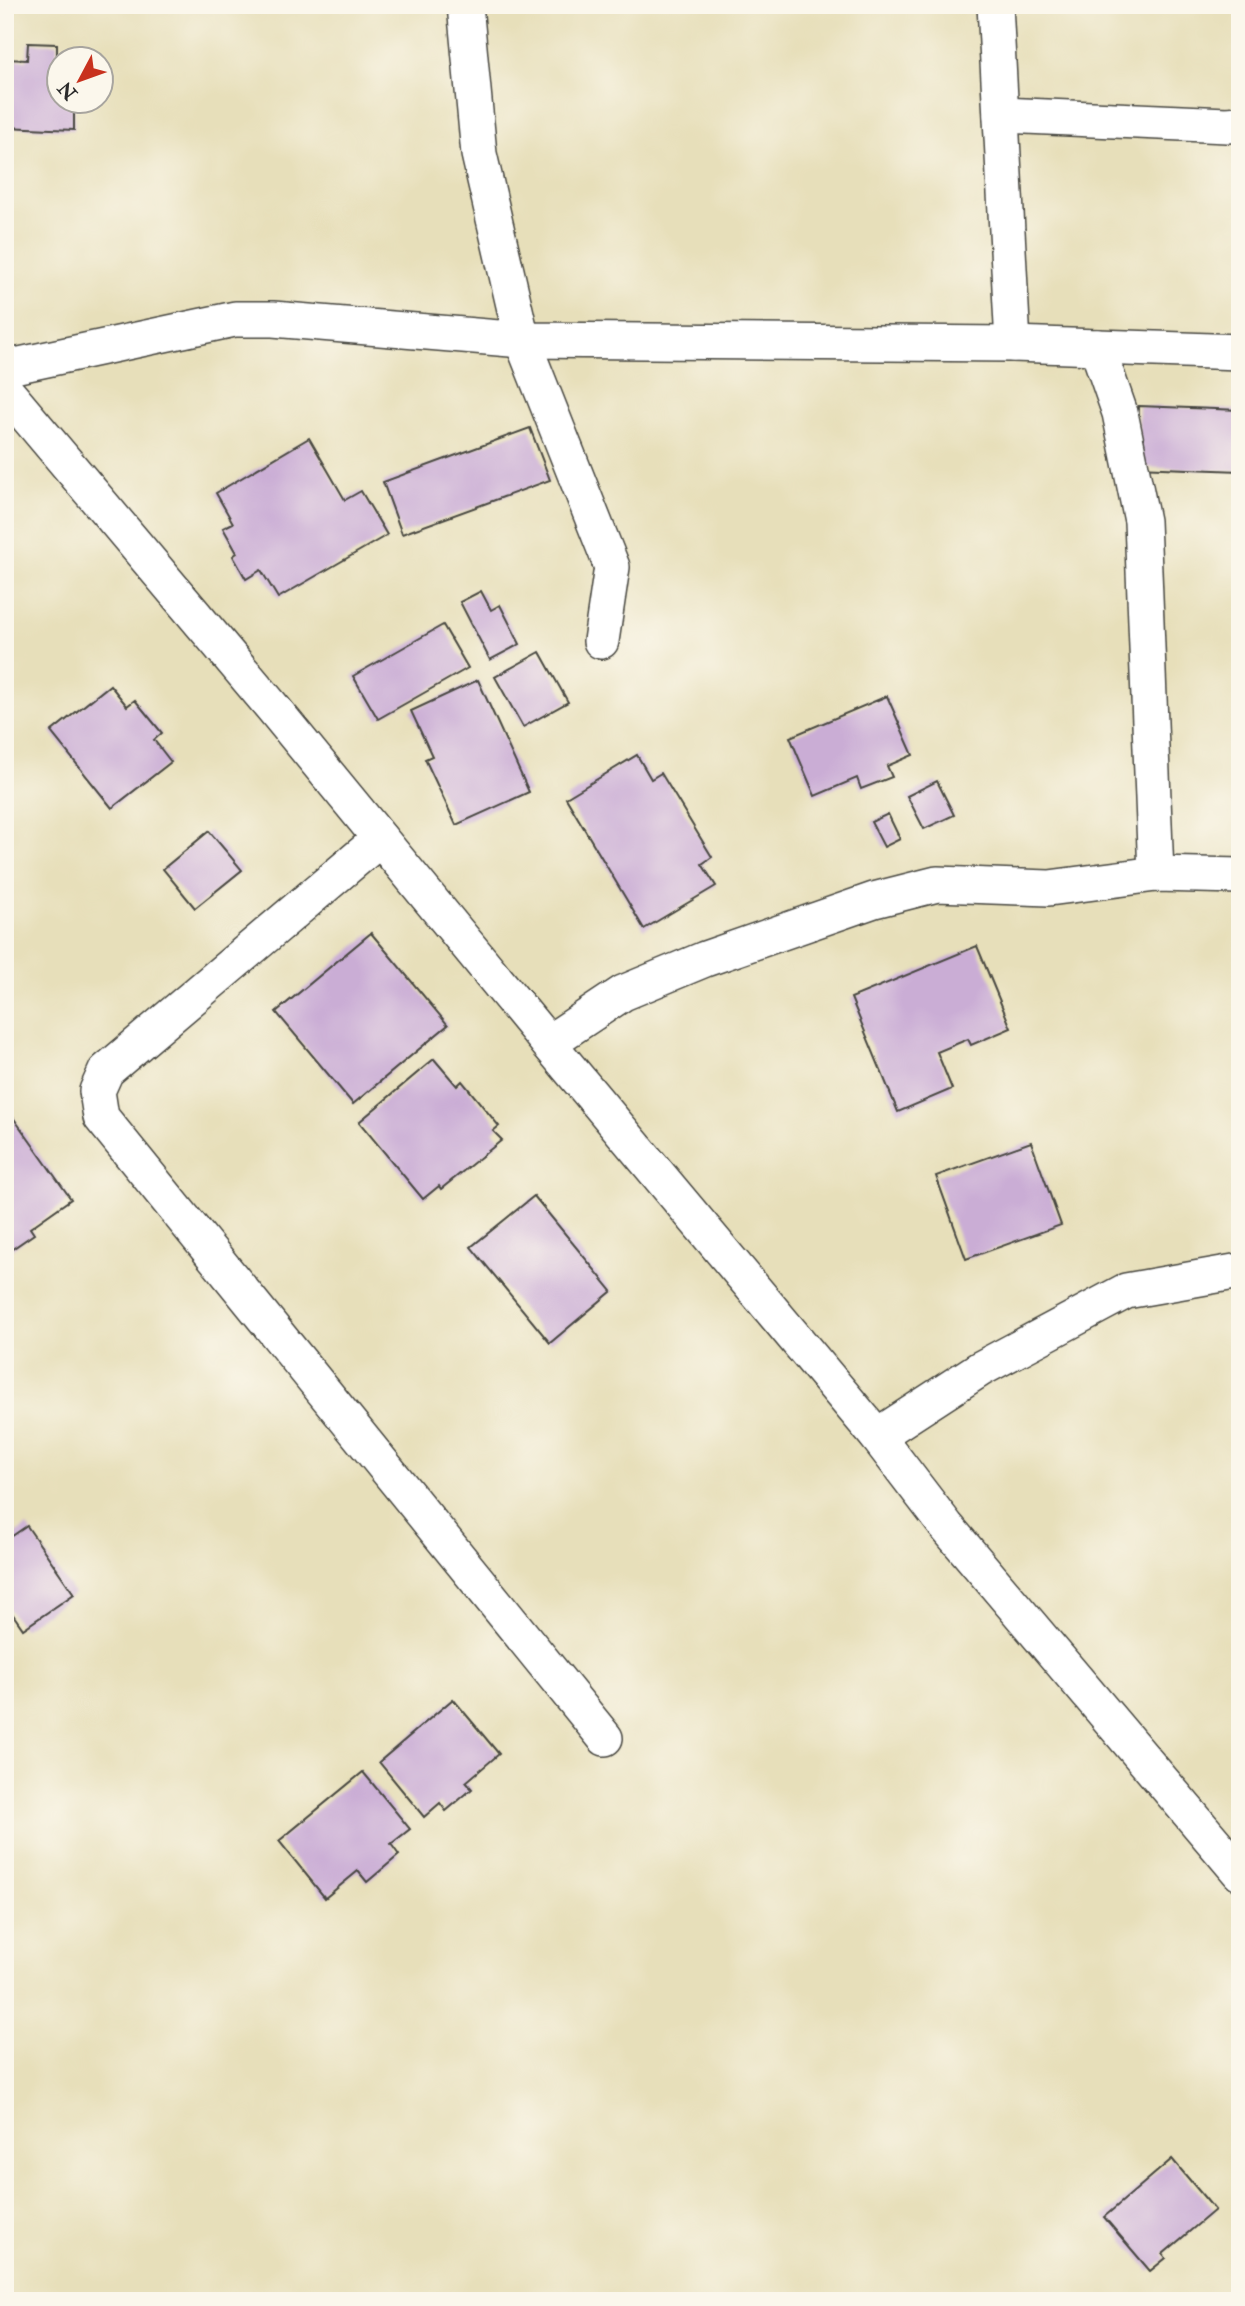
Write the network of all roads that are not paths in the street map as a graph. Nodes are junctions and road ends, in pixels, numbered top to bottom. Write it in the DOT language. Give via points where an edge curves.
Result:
graph roads {
  1 [pos="465,5"];
  2 [pos="995,5"];
  3 [pos="1001,115"];
  4 [pos="1240,124"];
  5 [pos="523,340"];
  6 [pos="1013,344"];
  7 [pos="1097,347"];
  8 [pos="1240,352"];
  9 [pos="5,368"];
  10 [pos="5,390"];
  11 [pos="601,641"];
  12 [pos="380,839"];
  13 [pos="1156,874"];
  14 [pos="1240,876"];
  15 [pos="548,1043"];
  16 [pos="1240,1271"];
  17 [pos="877,1436"];
  18 [pos="605,1738"];
  19 [pos="1240,1873"];
  1 -- 5 [label="street" via="479,154"];
  2 -- 3 [label="street"];
  3 -- 4 [label="street"];
  3 -- 6 [label="street"];
  5 -- 6 [label="street"];
  5 -- 9 [label="street" via="235,319"];
  5 -- 11 [label="street" via="612,567"];
  6 -- 7 [label="street"];
  7 -- 8 [label="street"];
  7 -- 13 [label="street" via="1120,413 1142,522"];
  10 -- 12 [label="street"];
  12 -- 15 [label="street"];
  12 -- 18 [label="street" via="106,1071 97,1091 101,1117"];
  13 -- 14 [label="street"];
  13 -- 15 [label="street" via="1049,888 937,884 874,900 705,958 623,993"];
  15 -- 17 [label="street"];
  16 -- 17 [label="street" via="1126,1292 980,1369"];
  17 -- 19 [label="street" via="946,1526"];
}
